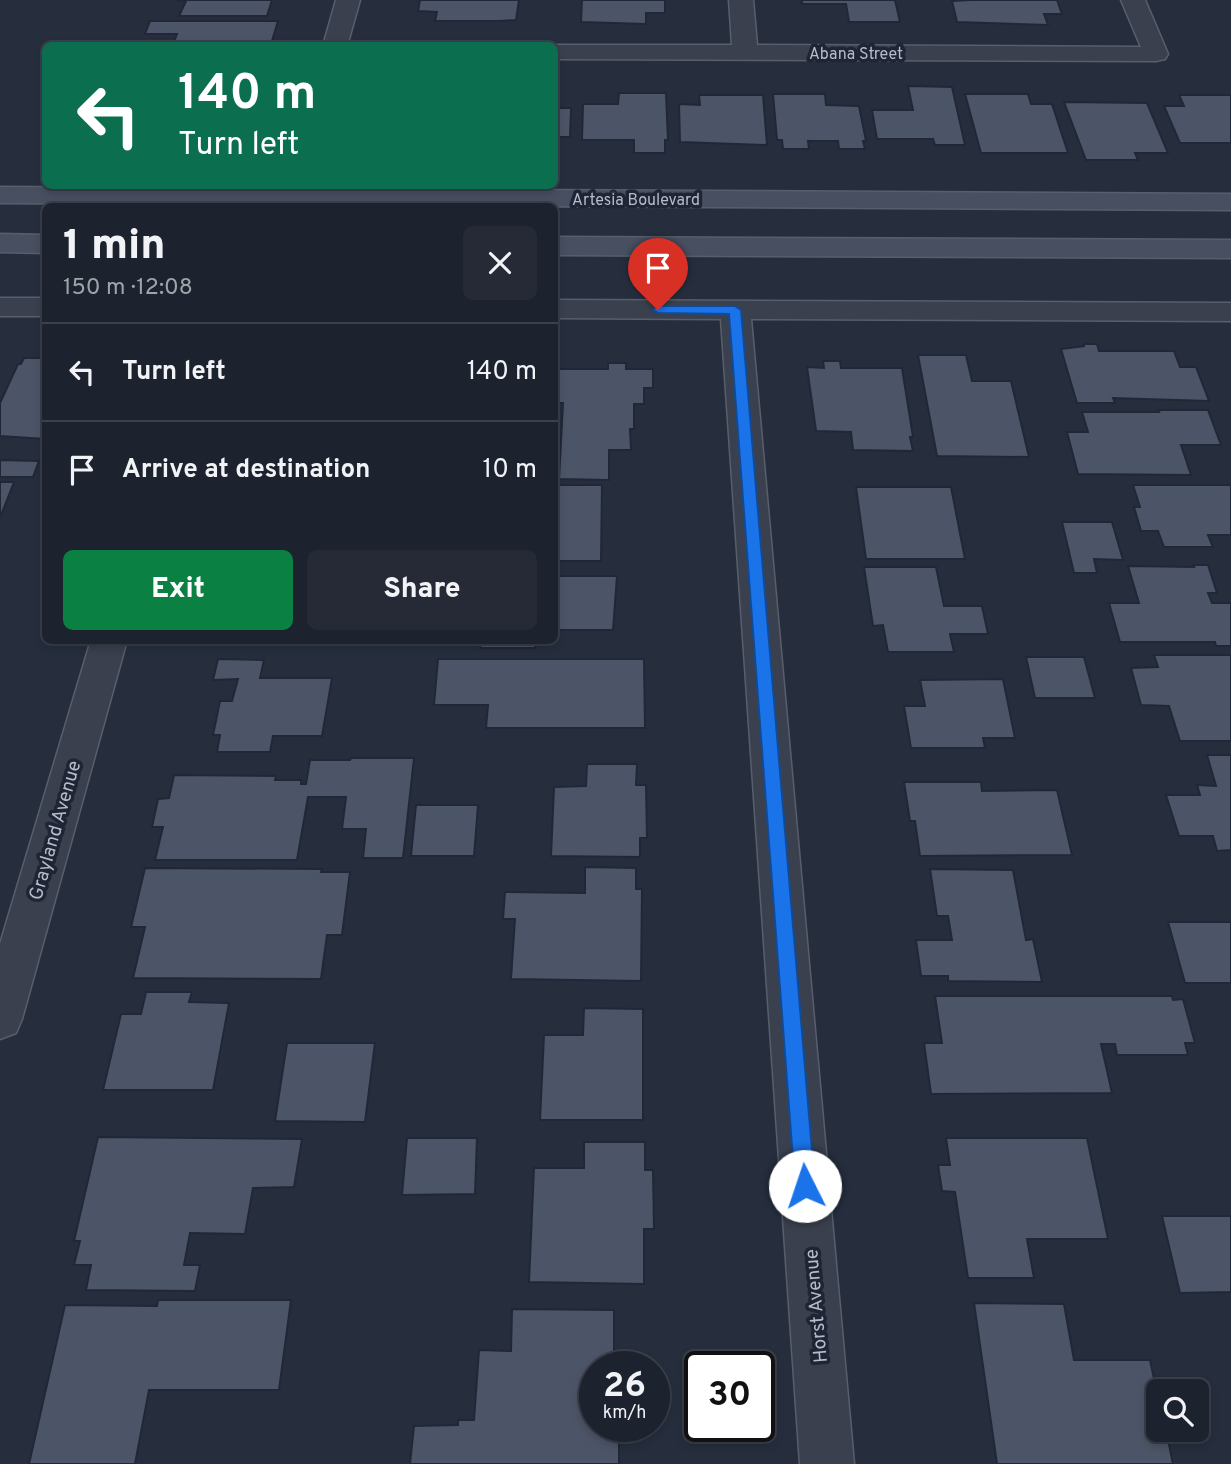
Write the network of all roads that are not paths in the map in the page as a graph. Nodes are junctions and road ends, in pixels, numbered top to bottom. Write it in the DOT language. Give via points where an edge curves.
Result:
graph roads {
  1 [pos="348,0"];
  2 [pos="741,0"];
  3 [pos="1133,0"];
  4 [pos="336,42"];
  5 [pos="558,52"];
  6 [pos="745,53"];
  7 [pos="0,195"];
  8 [pos="300,196"];
  9 [pos="1231,202"];
  10 [pos="0,243"];
  11 [pos="42,244"];
  12 [pos="558,246"];
  13 [pos="1231,249"];
  14 [pos="0,307"];
  15 [pos="42,307"];
  16 [pos="558,309"];
  17 [pos="735,310"];
  18 [pos="1231,312"];
  19 [pos="108,644"];
  20 [pos="0,1019"];
  21 [pos="827,1464"];
  1 -- 4 [label="street"];
  2 -- 6 [label="street"];
  3 -- 6 [label="street, Abana Street" via="1156,54"];
  5 -- 6 [label="street, Abana Street"];
  7 -- 8 [label="main road, Artesia Boulevard"];
  8 -- 9 [label="main road, Artesia Boulevard"];
  10 -- 11 [label="main road"];
  12 -- 13 [label="main road"];
  14 -- 15 [label="street"];
  16 -- 17 [label="street"];
  17 -- 18 [label="street"];
  17 -- 21 [label="street, Horst Avenue"];
  19 -- 20 [label="street, Grayland Avenue"];
}
